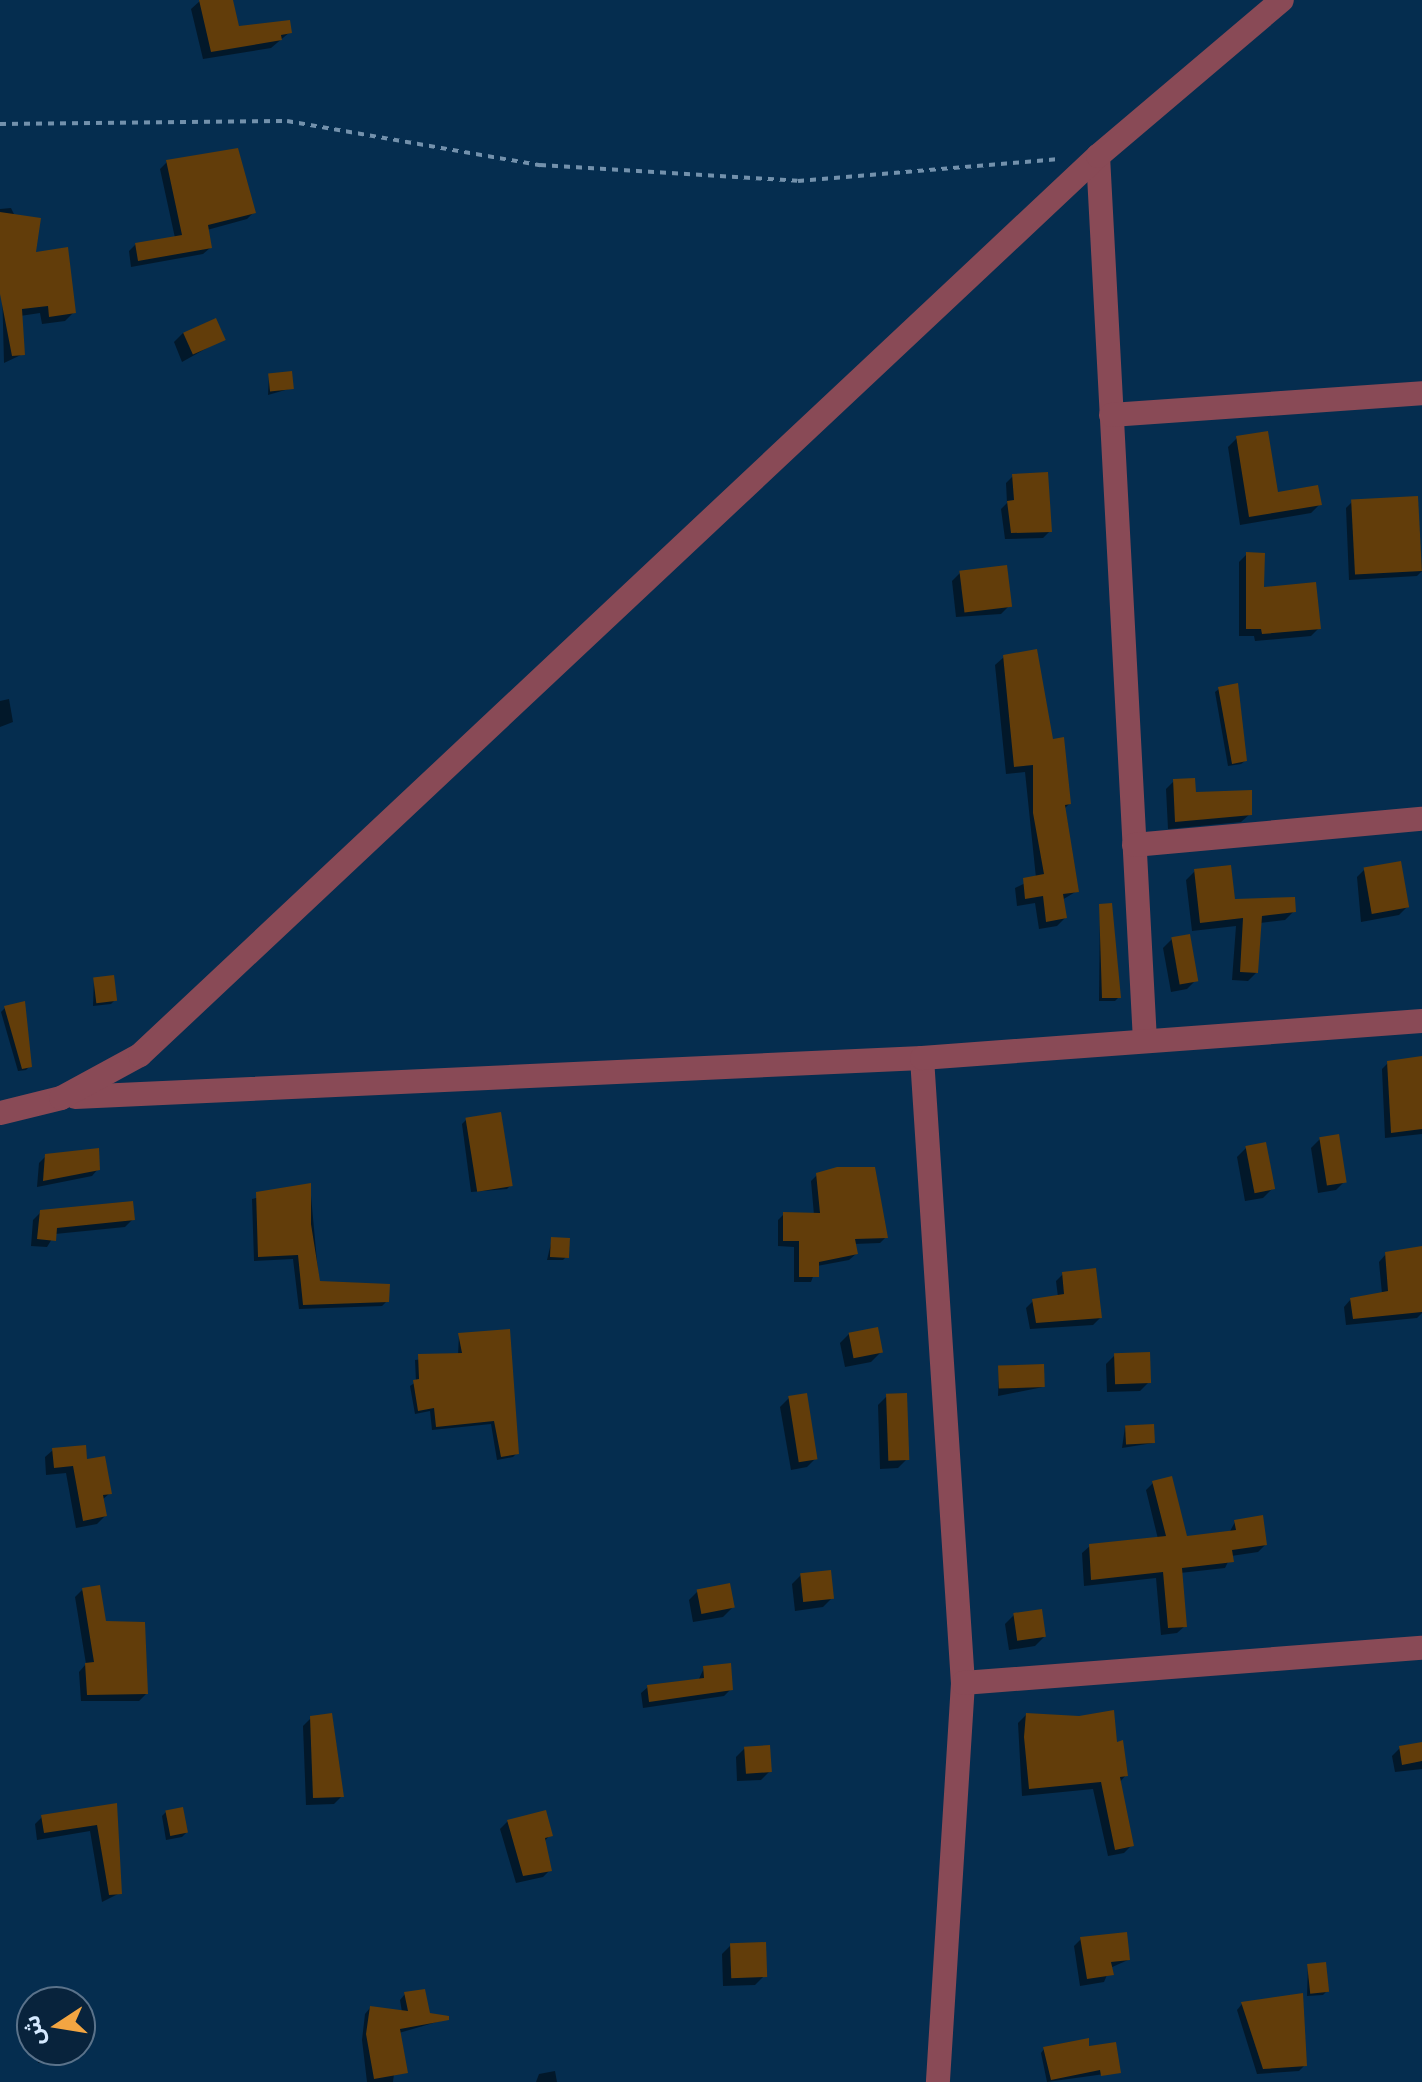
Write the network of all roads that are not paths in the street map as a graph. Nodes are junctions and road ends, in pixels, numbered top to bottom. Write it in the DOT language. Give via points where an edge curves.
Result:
graph roads {
  1 [pos="1282,0"];
  2 [pos="1098,156"];
  3 [pos="1422,393"];
  4 [pos="1111,415"];
  5 [pos="1422,819"];
  6 [pos="1134,845"];
  7 [pos="1422,1021"];
  8 [pos="1145,1041"];
  9 [pos="922,1058"];
  10 [pos="61,1098"];
  11 [pos="0,1113"];
  12 [pos="1422,1648"];
  13 [pos="963,1683"];
  14 [pos="938,2082"];
  1 -- 2 [label="street"];
  2 -- 4 [label="street"];
  2 -- 10 [label="street" via="140,1055"];
  3 -- 4 [label="street"];
  4 -- 6 [label="street"];
  5 -- 6 [label="street"];
  6 -- 8 [label="street"];
  7 -- 8 [label="street"];
  8 -- 9 [label="street"];
  9 -- 10 [label="street"];
  9 -- 13 [label="street"];
  10 -- 11 [label="street"];
  12 -- 13 [label="street"];
  13 -- 14 [label="street"];
}
